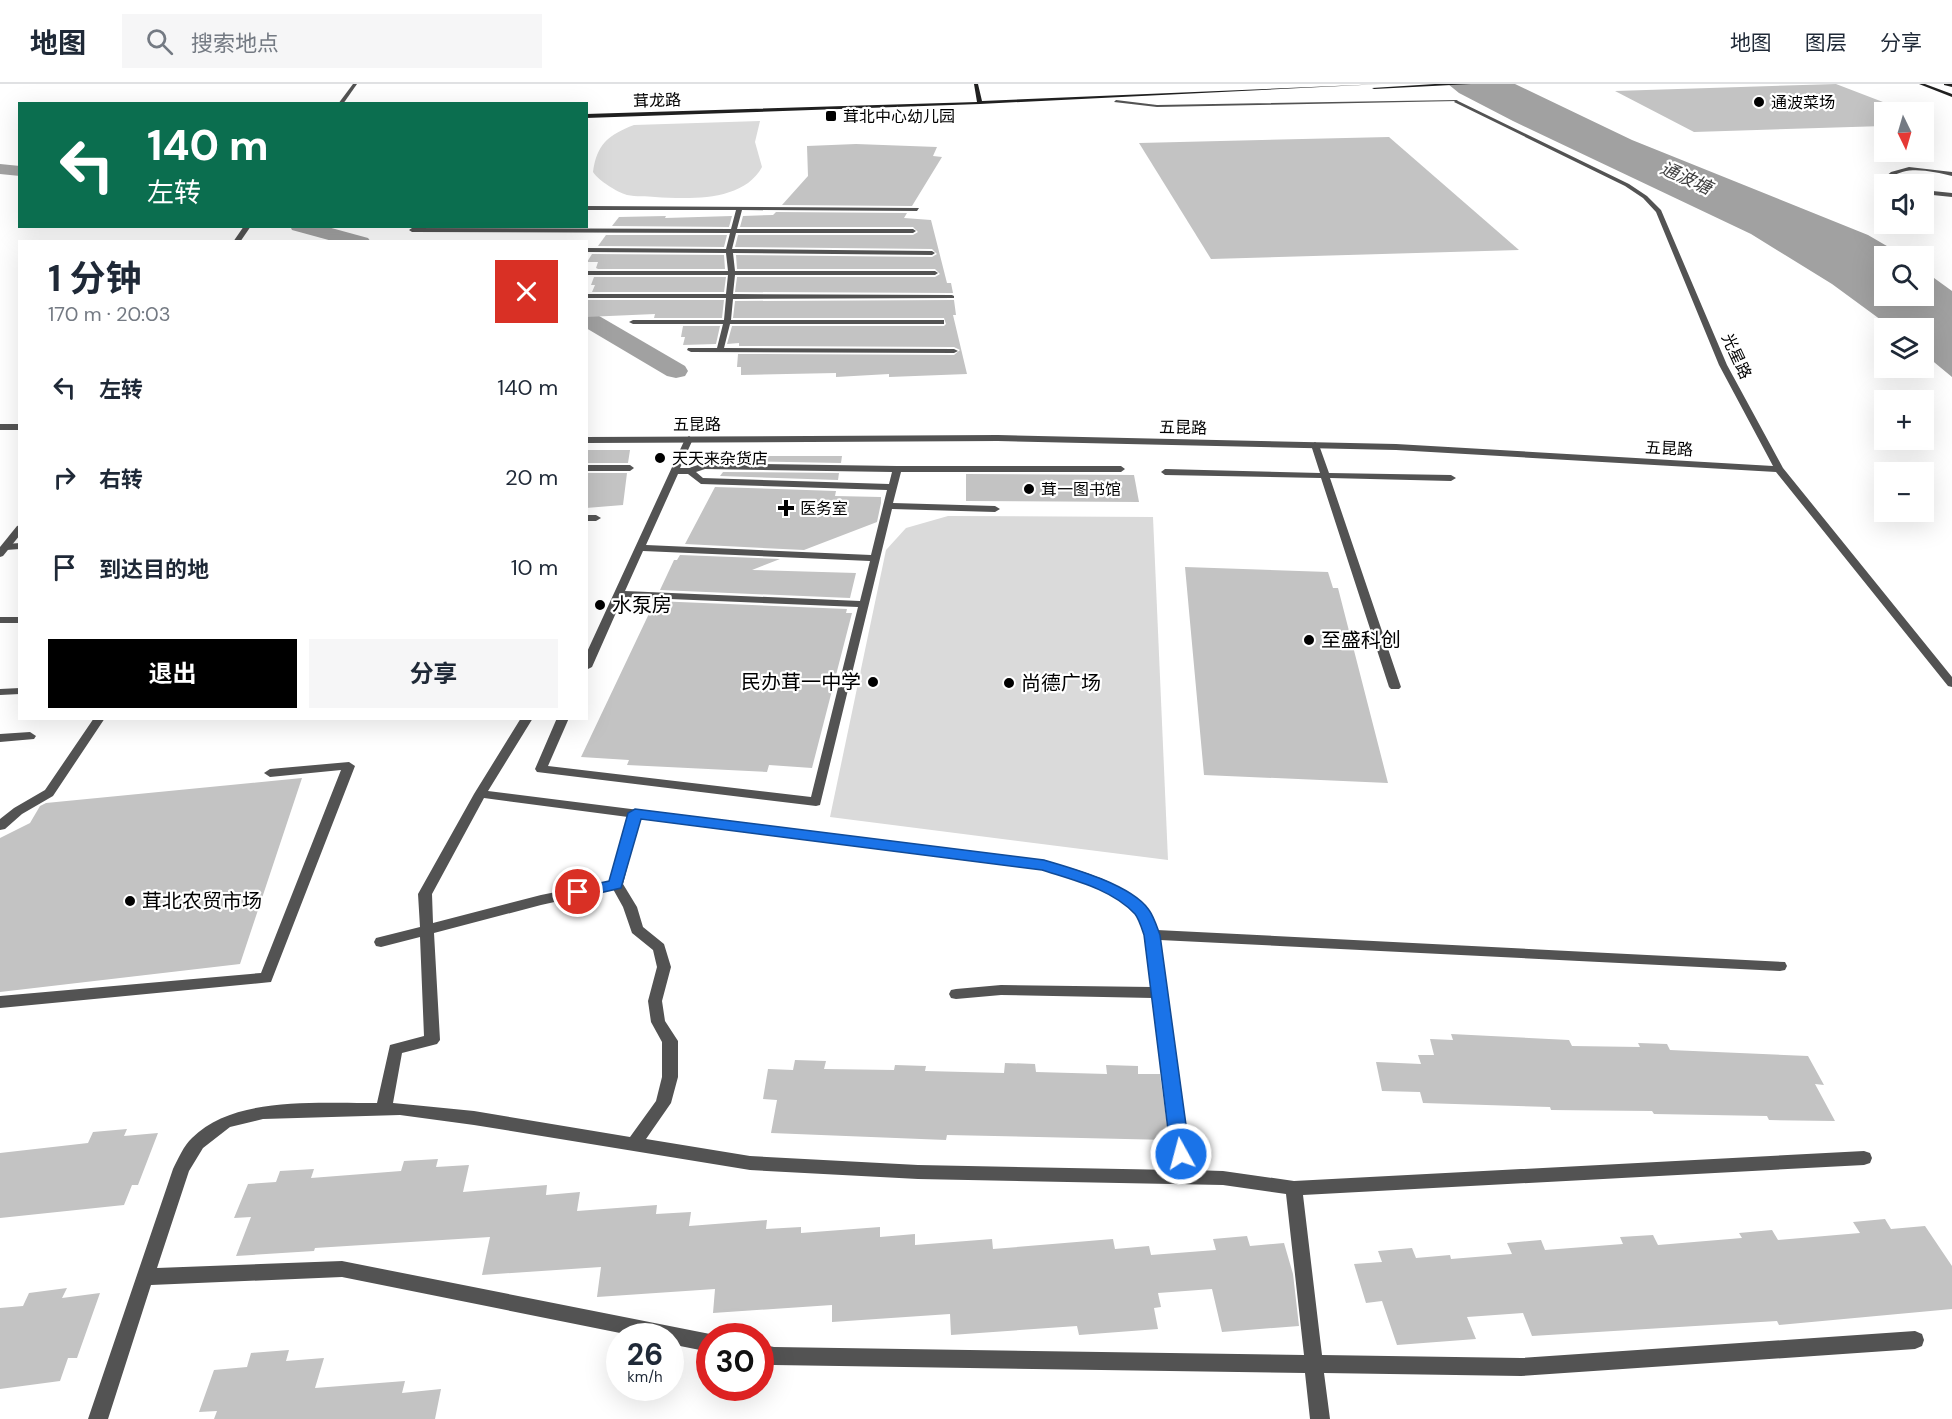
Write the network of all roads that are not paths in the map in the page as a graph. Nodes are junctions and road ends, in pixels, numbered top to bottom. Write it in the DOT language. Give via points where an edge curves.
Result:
graph roads {
  1 [pos="355,84"];
  2 [pos="976,84"];
  3 [pos="1380,84"];
  4 [pos="1469,84"];
  5 [pos="1921,84"];
  6 [pos="1946,84"];
  7 [pos="1952,86"];
  8 [pos="1191,94"];
  9 [pos="1952,96"];
  10 [pos="1116,100"];
  11 [pos="342,102"];
  12 [pos="980,103"];
  13 [pos="588,116"];
  14 [pos="1892,174"];
  15 [pos="1952,174"];
  16 [pos="1934,193"];
  17 [pos="1952,195"];
  18 [pos="588,208"];
  19 [pos="739,209"];
  20 [pos="917,209"];
  21 [pos="412,230"];
  22 [pos="735,230"];
  23 [pos="913,231"];
  24 [pos="588,250"];
  25 [pos="729,250"];
  26 [pos="932,253"];
  27 [pos="732,272"];
  28 [pos="588,273"];
  29 [pos="935,273"];
  30 [pos="588,296"];
  31 [pos="730,297"];
  32 [pos="952,297"];
  33 [pos="633,322"];
  34 [pos="940,322"];
  35 [pos="727,323"];
  36 [pos="692,350"];
  37 [pos="720,350"];
  38 [pos="954,351"];
  39 [pos="0,427"];
  40 [pos="18,428"];
  41 [pos="689,439"];
  42 [pos="588,440"];
  43 [pos="1315,445"];
  44 [pos="588,468"];
  45 [pos="630,468"];
  46 [pos="1779,469"];
  47 [pos="897,470"];
  48 [pos="1121,470"];
  49 [pos="675,471"];
  50 [pos="690,471"];
  51 [pos="1165,472"];
  52 [pos="1325,476"];
  53 [pos="1451,478"];
  54 [pos="893,487"];
  55 [pos="888,506"];
  56 [pos="995,508"];
  57 [pos="18,531"];
  58 [pos="18,546"];
  59 [pos="640,548"];
  60 [pos="3,550"];
  61 [pos="875,558"];
  62 [pos="619,594"];
  63 [pos="864,604"];
  64 [pos="0,620"];
  65 [pos="18,620"];
  66 [pos="588,663"];
  67 [pos="1952,684"];
  68 [pos="1395,687"];
  69 [pos="18,691"];
  70 [pos="0,692"];
  71 [pos="99,720"];
  72 [pos="526,720"];
  73 [pos="563,720"];
  74 [pos="30,736"];
  75 [pos="0,738"];
  76 [pos="270,773"];
  77 [pos="480,794"];
  78 [pos="635,813"];
  79 [pos="0,826"];
  80 [pos="616,884"];
  81 [pos="426,930"];
  82 [pos="1152,935"];
  83 [pos="381,942"];
  84 [pos="1780,966"];
  85 [pos="1160,993"];
  86 [pos="956,994"];
  87 [pos="0,1002"];
  88 [pos="384,1109"];
  89 [pos="634,1144"];
  90 [pos="1864,1158"];
  91 [pos="1184,1177"];
  92 [pos="1294,1188"];
  93 [pos="145,1277"];
  94 [pos="696,1340"];
  95 [pos="1915,1340"];
  96 [pos="774,1355"];
  97 [pos="1314,1364"];
  98 [pos="98,1419"];
  99 [pos="1320,1419"];
  1 -- 11 [label="street"];
  2 -- 12 [label="main road"];
  3 -- 8 [label="main road, 茸龙路"];
  4 -- 8 [label="main road, 茸龙路"];
  5 -- 9 [label="main road"];
  6 -- 7 [label="main road"];
  8 -- 10 [label="main road, 茸龙路"];
  8 -- 12 [label="main road, 茸龙路"];
  10 -- 12 [label="main road, 茸龙路"];
  10 -- 46 [label="street, 光星路" via="1157,106 1456,101 1627,185 1659,211 1723,364"];
  12 -- 13 [label="main road, 茸龙路"];
  14 -- 15 [label="street" via="1922,170"];
  16 -- 17 [label="street"];
  18 -- 19 [label="street"];
  19 -- 20 [label="street"];
  19 -- 22 [label="street"];
  21 -- 22 [label="street"];
  22 -- 23 [label="street"];
  22 -- 25 [label="street"];
  24 -- 25 [label="street"];
  25 -- 26 [label="street"];
  25 -- 27 [label="street"];
  27 -- 28 [label="street"];
  27 -- 29 [label="street"];
  27 -- 31 [label="street"];
  30 -- 31 [label="street"];
  31 -- 32 [label="street"];
  31 -- 35 [label="street"];
  33 -- 35 [label="street"];
  34 -- 35 [label="street"];
  35 -- 37 [label="street"];
  36 -- 37 [label="street"];
  37 -- 38 [label="street"];
  39 -- 40 [label="street"];
  41 -- 42 [label="street, 五昆路"];
  41 -- 43 [label="street, 五昆路" via="998,438"];
  41 -- 49 [label="street"];
  43 -- 46 [label="street, 五昆路"];
  43 -- 52 [label="street"];
  44 -- 45 [label="street"];
  46 -- 67 [label="street, 光星路"];
  47 -- 48 [label="street"];
  47 -- 50 [label="street" via="704,466"];
  47 -- 54 [label="street"];
  49 -- 50 [label="street"];
  49 -- 59 [label="street"];
  50 -- 54 [label="street" via="701,481"];
  51 -- 52 [label="street"];
  52 -- 53 [label="street"];
  52 -- 68 [label="street"];
  54 -- 55 [label="street"];
  55 -- 56 [label="street"];
  55 -- 61 [label="street"];
  57 -- 60 [label="street"];
  58 -- 60 [label="street"];
  59 -- 61 [label="street"];
  59 -- 62 [label="street"];
  61 -- 63 [label="street"];
  62 -- 63 [label="street"];
  62 -- 66 [label="street"];
  63 -- 73 [label="street" via="816,802 541,769"];
  64 -- 65 [label="street"];
  69 -- 70 [label="street"];
  71 -- 79 [label="street" via="49,793"];
  72 -- 77 [label="street"];
  74 -- 75 [label="street"];
  76 -- 87 [label="street" via="349,766 266,978"];
  77 -- 78 [label="street"];
  77 -- 81 [label="street" via="425,894"];
  78 -- 80 [label="street"];
  78 -- 82 [label="street" via="1044,865 1120,894 1142,912"];
  80 -- 81 [label="street"];
  80 -- 89 [label="street" via="637,929 659,948 664,967 655,1001 658,1022 670,1041 670,1077 663,1102"];
  81 -- 83 [label="street"];
  81 -- 88 [label="street" via="432,1040 395,1049"];
  82 -- 84 [label="street"];
  82 -- 85 [label="street"];
  85 -- 86 [label="street" via="1001,990"];
  85 -- 91 [label="street"];
  88 -- 89 [label="street" via="474,1118"];
  88 -- 93 [label="street" via="263,1112 225,1122 197,1143 181,1169"];
  89 -- 91 [label="street" via="750,1163 918,1172"];
  90 -- 92 [label="street"];
  91 -- 92 [label="street"];
  92 -- 97 [label="street"];
  93 -- 94 [label="street" via="342,1269"];
  93 -- 98 [label="street"];
  95 -- 97 [label="street" via="1521,1368"];
  96 -- 97 [label="street"];
  97 -- 99 [label="street"];
}
